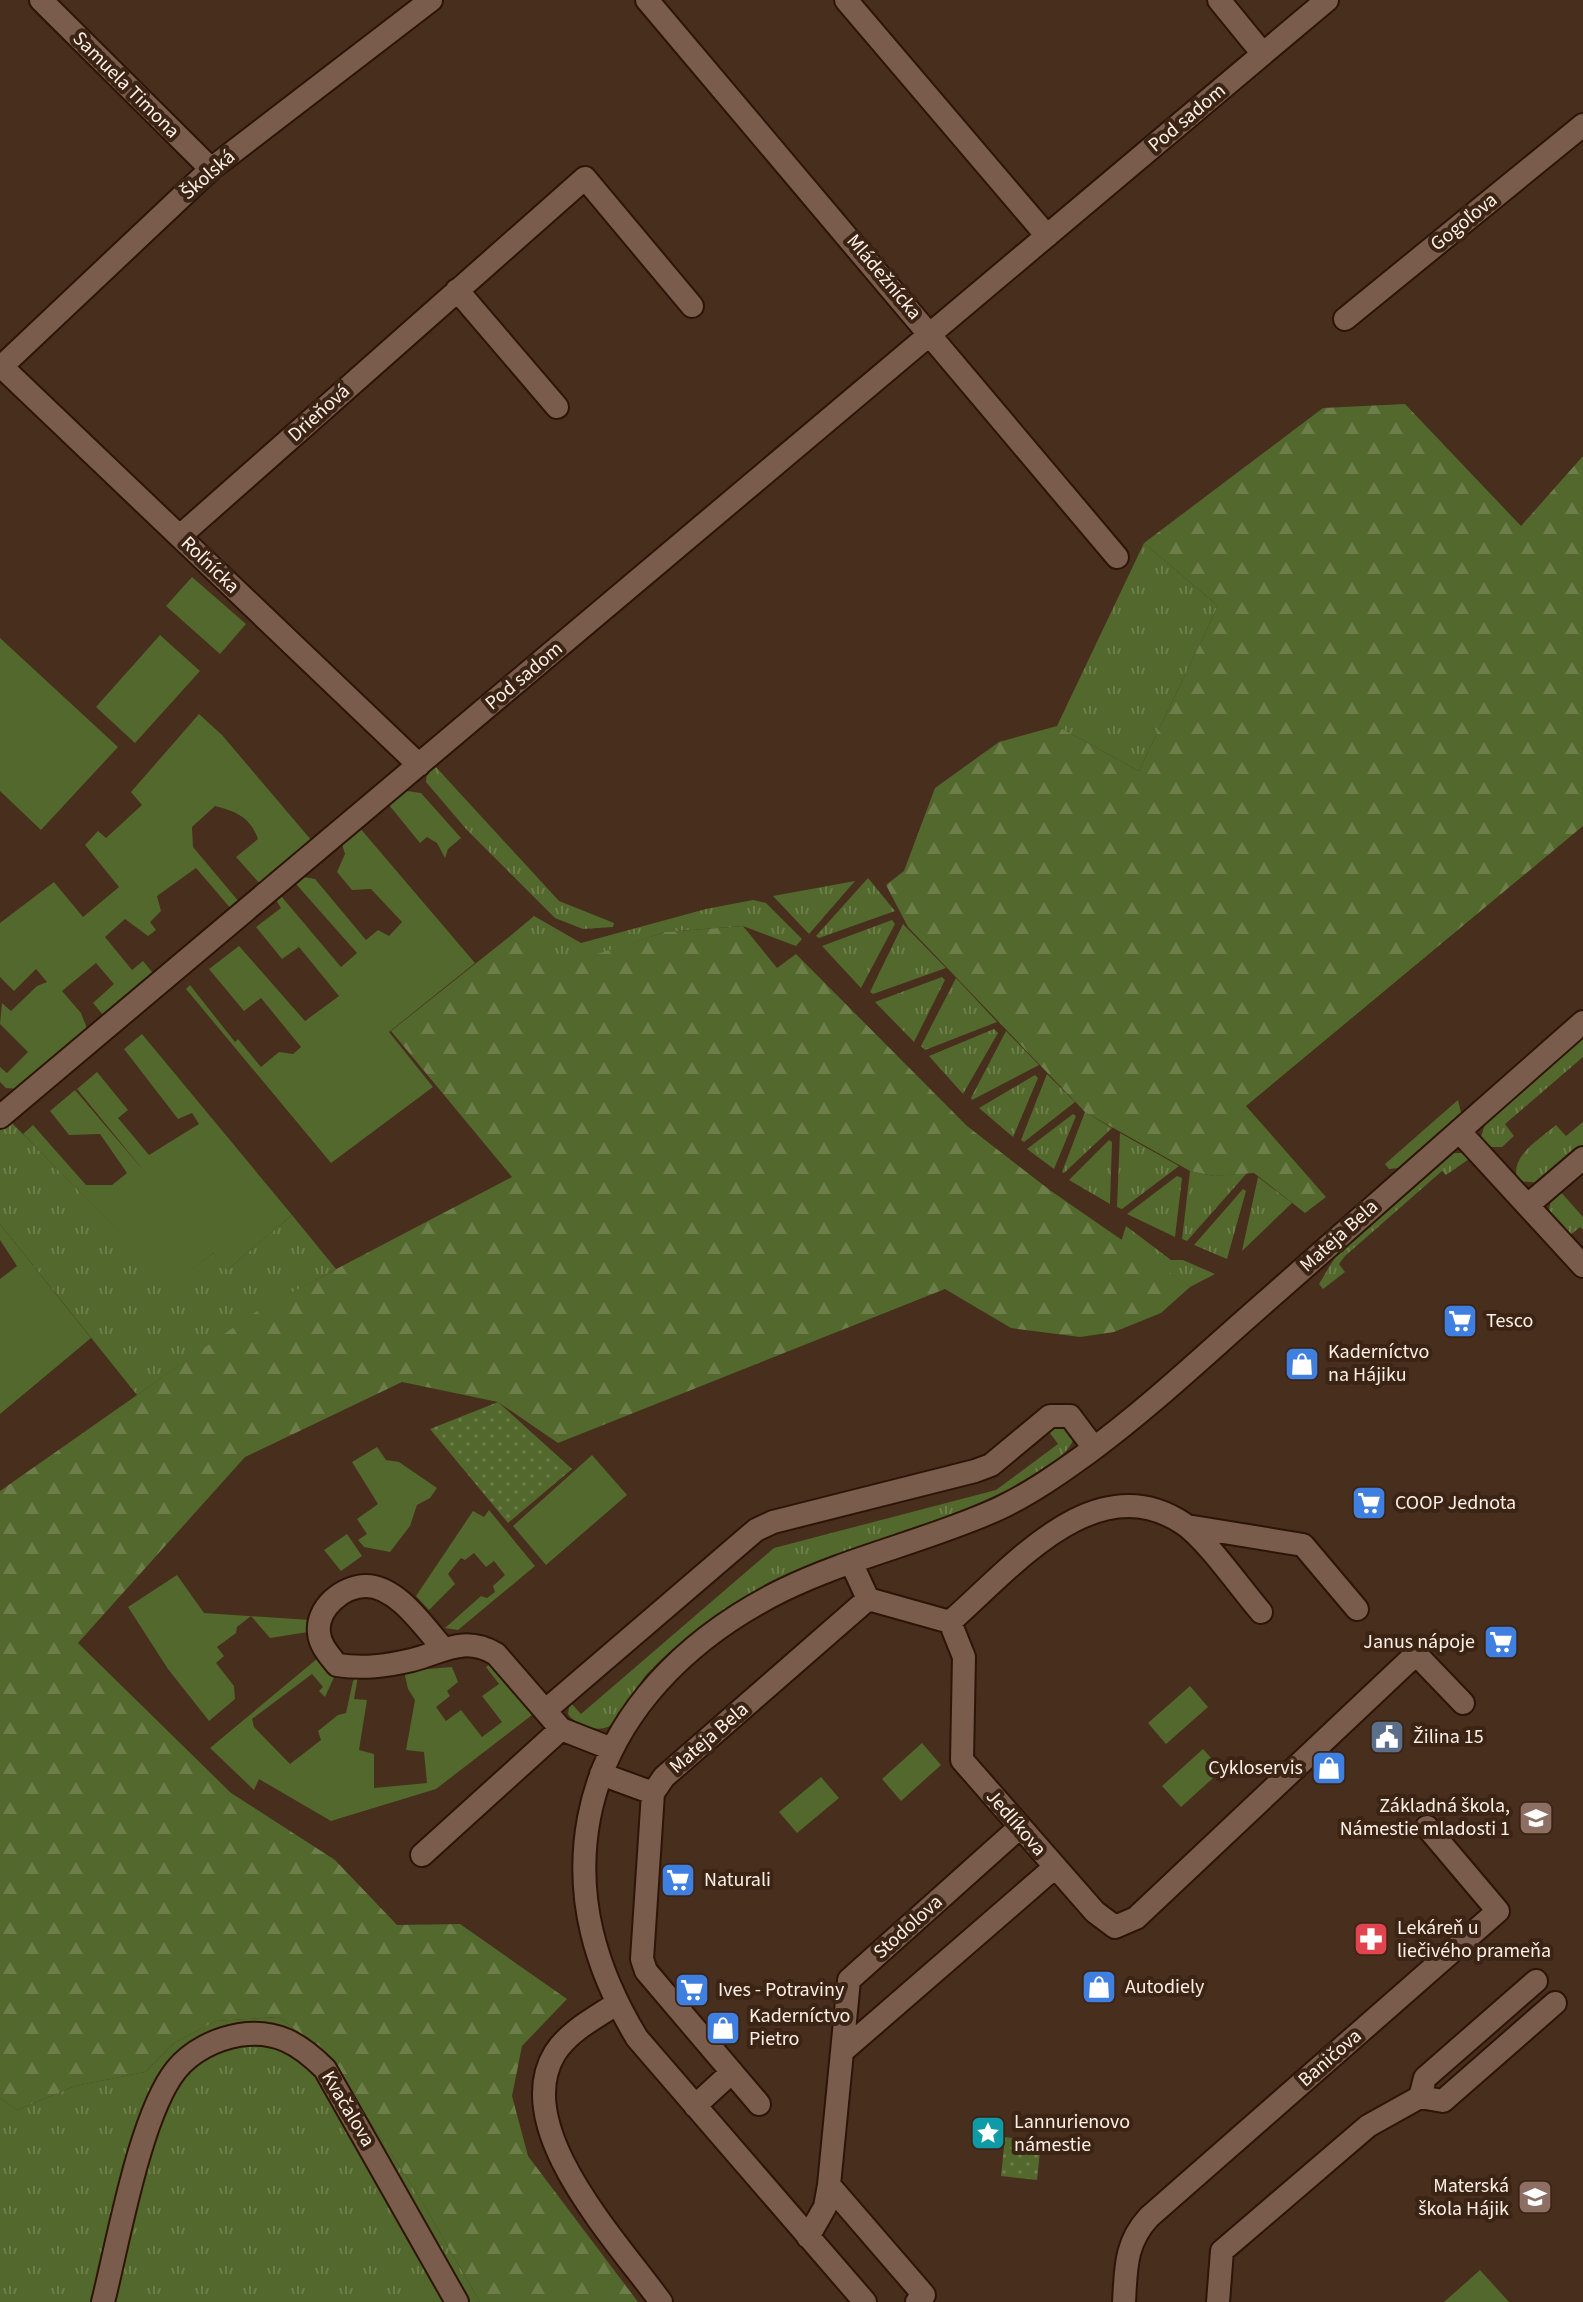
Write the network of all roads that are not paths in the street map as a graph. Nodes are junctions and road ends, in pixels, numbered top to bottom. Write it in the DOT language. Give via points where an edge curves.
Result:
graph roads {
  1 [pos="41,0"];
  2 [pos="431,0"];
  3 [pos="647,0"];
  4 [pos="846,0"];
  5 [pos="1219,0"];
  6 [pos="1327,0"];
  7 [pos="1263,54"];
  8 [pos="1583,125"];
  9 [pos="211,169"];
  10 [pos="1047,236"];
  11 [pos="457,290"];
  12 [pos="692,306"];
  13 [pos="1345,319"];
  14 [pos="931,333"];
  15 [pos="0,366"];
  16 [pos="557,407"];
  17 [pos="180,536"];
  18 [pos="1117,557"];
  19 [pos="419,765"];
  20 [pos="1583,1022"];
  21 [pos="4,1106"];
  22 [pos="1459,1131"];
  23 [pos="1583,1158"];
  24 [pos="1528,1205"];
  25 [pos="1583,1266"];
  26 [pos="1094,1448"];
  27 [pos="1187,1526"];
  28 [pos="851,1562"];
  29 [pos="868,1599"];
  30 [pos="1357,1609"];
  31 [pos="1261,1612"];
  32 [pos="950,1622"];
  33 [pos="442,1647"];
  34 [pos="1463,1703"];
  35 [pos="546,1710"];
  36 [pos="561,1729"];
  37 [pos="612,1749"];
  38 [pos="601,1774"];
  39 [pos="653,1793"];
  40 [pos="1020,1827"];
  41 [pos="1427,1827"];
  42 [pos="422,1855"];
  43 [pos="1055,1867"];
  44 [pos="1536,1981"];
  45 [pos="1555,2003"];
  46 [pos="616,2004"];
  47 [pos="844,2050"];
  48 [pos="732,2072"];
  49 [pos="1420,2097"];
  50 [pos="759,2104"];
  51 [pos="695,2106"];
  52 [pos="829,2185"];
  53 [pos="808,2237"];
  54 [pos="103,2302"];
  55 [pos="457,2302"];
  56 [pos="661,2302"];
  57 [pos="865,2302"];
  58 [pos="917,2302"];
  59 [pos="1124,2302"];
  60 [pos="1218,2302"];
  1 -- 9 [label="street, Samuela Timona"];
  2 -- 9 [label="street, Školská"];
  3 -- 14 [label="street, Mládežnícka"];
  4 -- 10 [label="street"];
  5 -- 7 [label="street"];
  6 -- 7 [label="street, Pod sadom"];
  7 -- 10 [label="street, Pod sadom"];
  8 -- 13 [label="street, Gogoľova"];
  9 -- 15 [label="street, Školská"];
  10 -- 14 [label="street, Pod sadom"];
  11 -- 12 [label="street, Drieňová" via="585,178"];
  11 -- 16 [label="street"];
  11 -- 17 [label="street, Drieňová"];
  14 -- 18 [label="street, Mládežnícka"];
  14 -- 19 [label="street, Pod sadom"];
  15 -- 17 [label="street, Roľnícka"];
  17 -- 19 [label="street, Roľnícka"];
  19 -- 21 [label="street, Pod sadom"];
  20 -- 22 [label="street, Mateja Bela"];
  22 -- 24 [label="street"];
  22 -- 26 [label="street, Mateja Bela"];
  23 -- 24 [label="street"];
  24 -- 25 [label="street"];
  26 -- 28 [label="street, Mateja Bela" via="1000,1508"];
  26 -- 35 [label="street" via="1070,1416 1050,1416 991,1465 756,1530"];
  27 -- 30 [label="street" via="1303,1545"];
  27 -- 31 [label="street"];
  27 -- 32 [label="street" via="1144,1508 1083,1514 1065,1523"];
  28 -- 29 [label="street"];
  28 -- 37 [label="street, Mateja Bela" via="781,1591 683,1656 637,1707"];
  29 -- 32 [label="street"];
  29 -- 39 [label="street, Mateja Bela" via="664,1777"];
  32 -- 40 [label="street, Jedlíkova" via="964,1657 959,1753"];
  33 -- 33 [label="street" via="416,1659 364,1669 337,1665 318,1632 325,1609 337,1594 367,1586 404,1606"];
  33 -- 35 [label="street" via="483,1646"];
  34 -- 43 [label="street, Jedlíkova" via="1416,1654 1136,1918 1115,1927"];
  35 -- 36 [label="street"];
  36 -- 37 [label="street"];
  36 -- 42 [label="street"];
  37 -- 38 [label="street, Mateja Bela"];
  38 -- 39 [label="street"];
  38 -- 46 [label="street, Mateja Bela" via="587,1828 585,1896 597,1960"];
  39 -- 48 [label="street" via="642,1959 652,1981"];
  40 -- 43 [label="street, Jedlíkova"];
  40 -- 47 [label="street, Stodolova" via="849,1980"];
  41 -- 59 [label="street, Baničova" via="1498,1911 1149,2217 1127,2250"];
  43 -- 47 [label="street"];
  44 -- 49 [label="street" via="1425,2078"];
  45 -- 49 [label="street" via="1443,2101"];
  46 -- 51 [label="street, Mateja Bela" via="637,2038"];
  46 -- 56 [label="street" via="571,2034 556,2051 542,2089 543,2108 553,2146 574,2181"];
  47 -- 52 [label="street, Stodolova"];
  48 -- 50 [label="street"];
  48 -- 51 [label="street"];
  49 -- 60 [label="street" via="1368,2126 1222,2251"];
  51 -- 53 [label="street, Mateja Bela"];
  52 -- 53 [label="street, Stodolova" via="825,2207"];
  52 -- 58 [label="street" via="924,2295"];
  53 -- 57 [label="street, Mateja Bela"];
  54 -- 55 [label="street, Kvačalova" via="147,2133 165,2088 183,2062 203,2047 233,2036 266,2033 299,2046 325,2069"];
}
